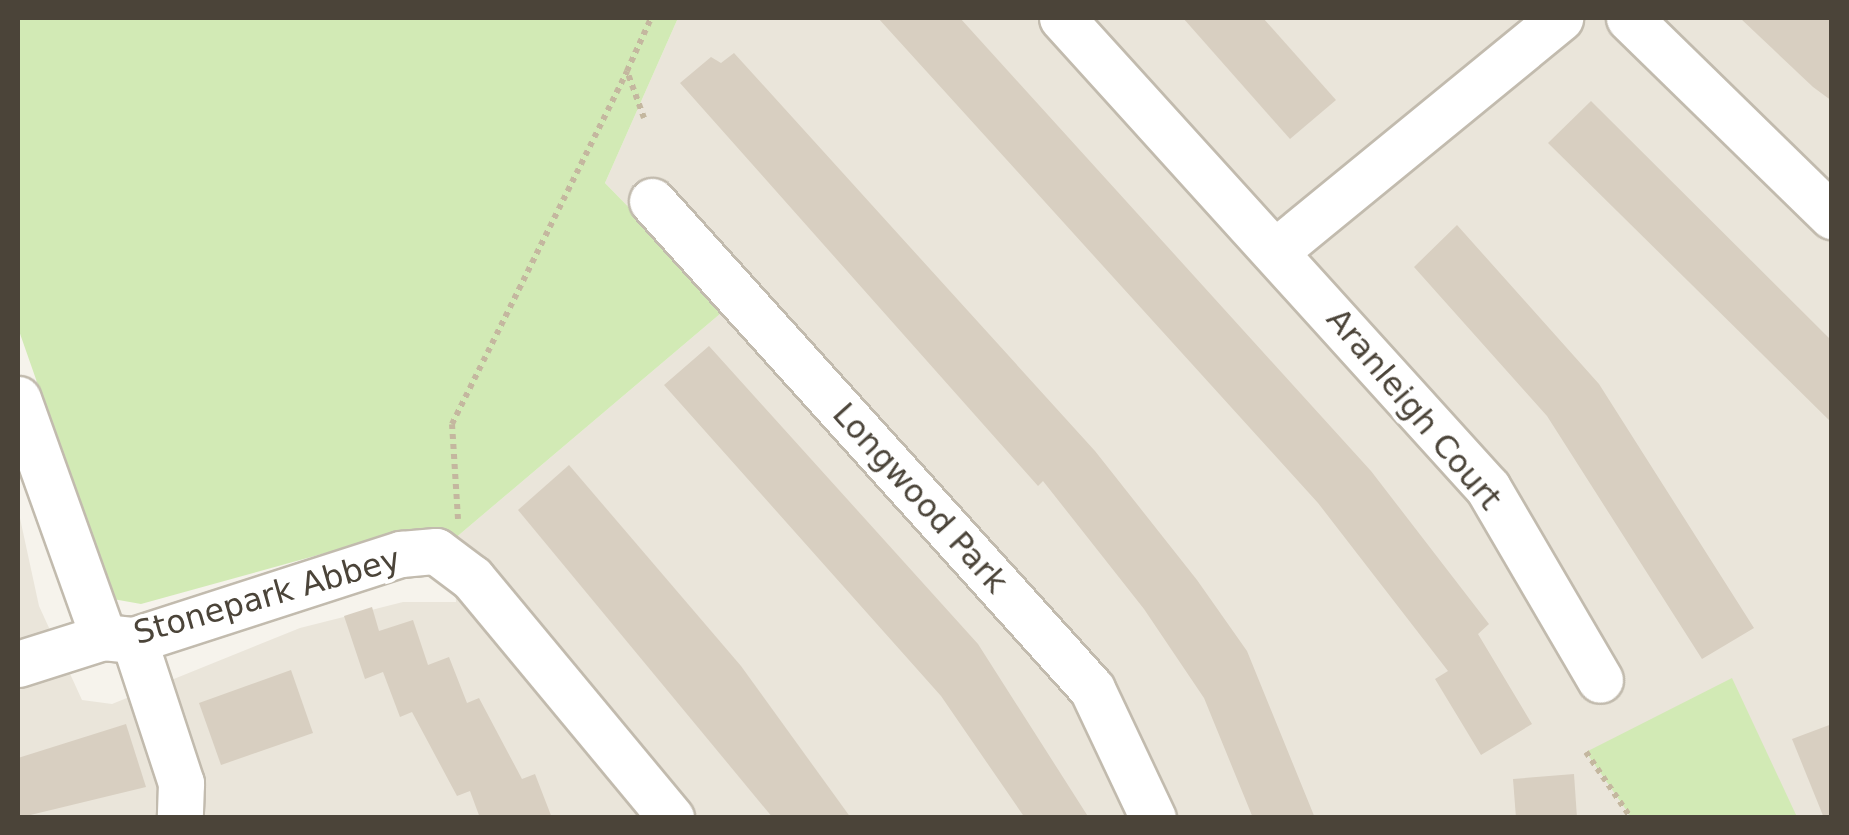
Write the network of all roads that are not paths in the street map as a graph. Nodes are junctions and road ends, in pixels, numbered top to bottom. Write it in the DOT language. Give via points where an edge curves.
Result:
graph roads {
  1 [pos="1062,18"];
  2 [pos="1560,18"];
  3 [pos="1629,18"];
  4 [pos="652,201"];
  5 [pos="1832,216"];
  6 [pos="1277,250"];
  7 [pos="18,398"];
  8 [pos="119,638"];
  9 [pos="18,664"];
  10 [pos="1600,680"];
  11 [pos="180,818"];
  12 [pos="671,818"];
  13 [pos="1154,818"];
  1 -- 6 [label="street, Aranleigh Court"];
  2 -- 6 [label="street"];
  3 -- 5 [label="street"];
  4 -- 13 [label="street, Longwood Park" via="1092,690"];
  6 -- 10 [label="street, Aranleigh Court" via="1488,488"];
  7 -- 8 [label="street, Stonepark Abbey"];
  8 -- 9 [label="street, Stonepark Abbey"];
  8 -- 11 [label="street" via="181,783"];
  8 -- 12 [label="street, Stonepark Abbey" via="400,554 436,551 472,578"];
}
